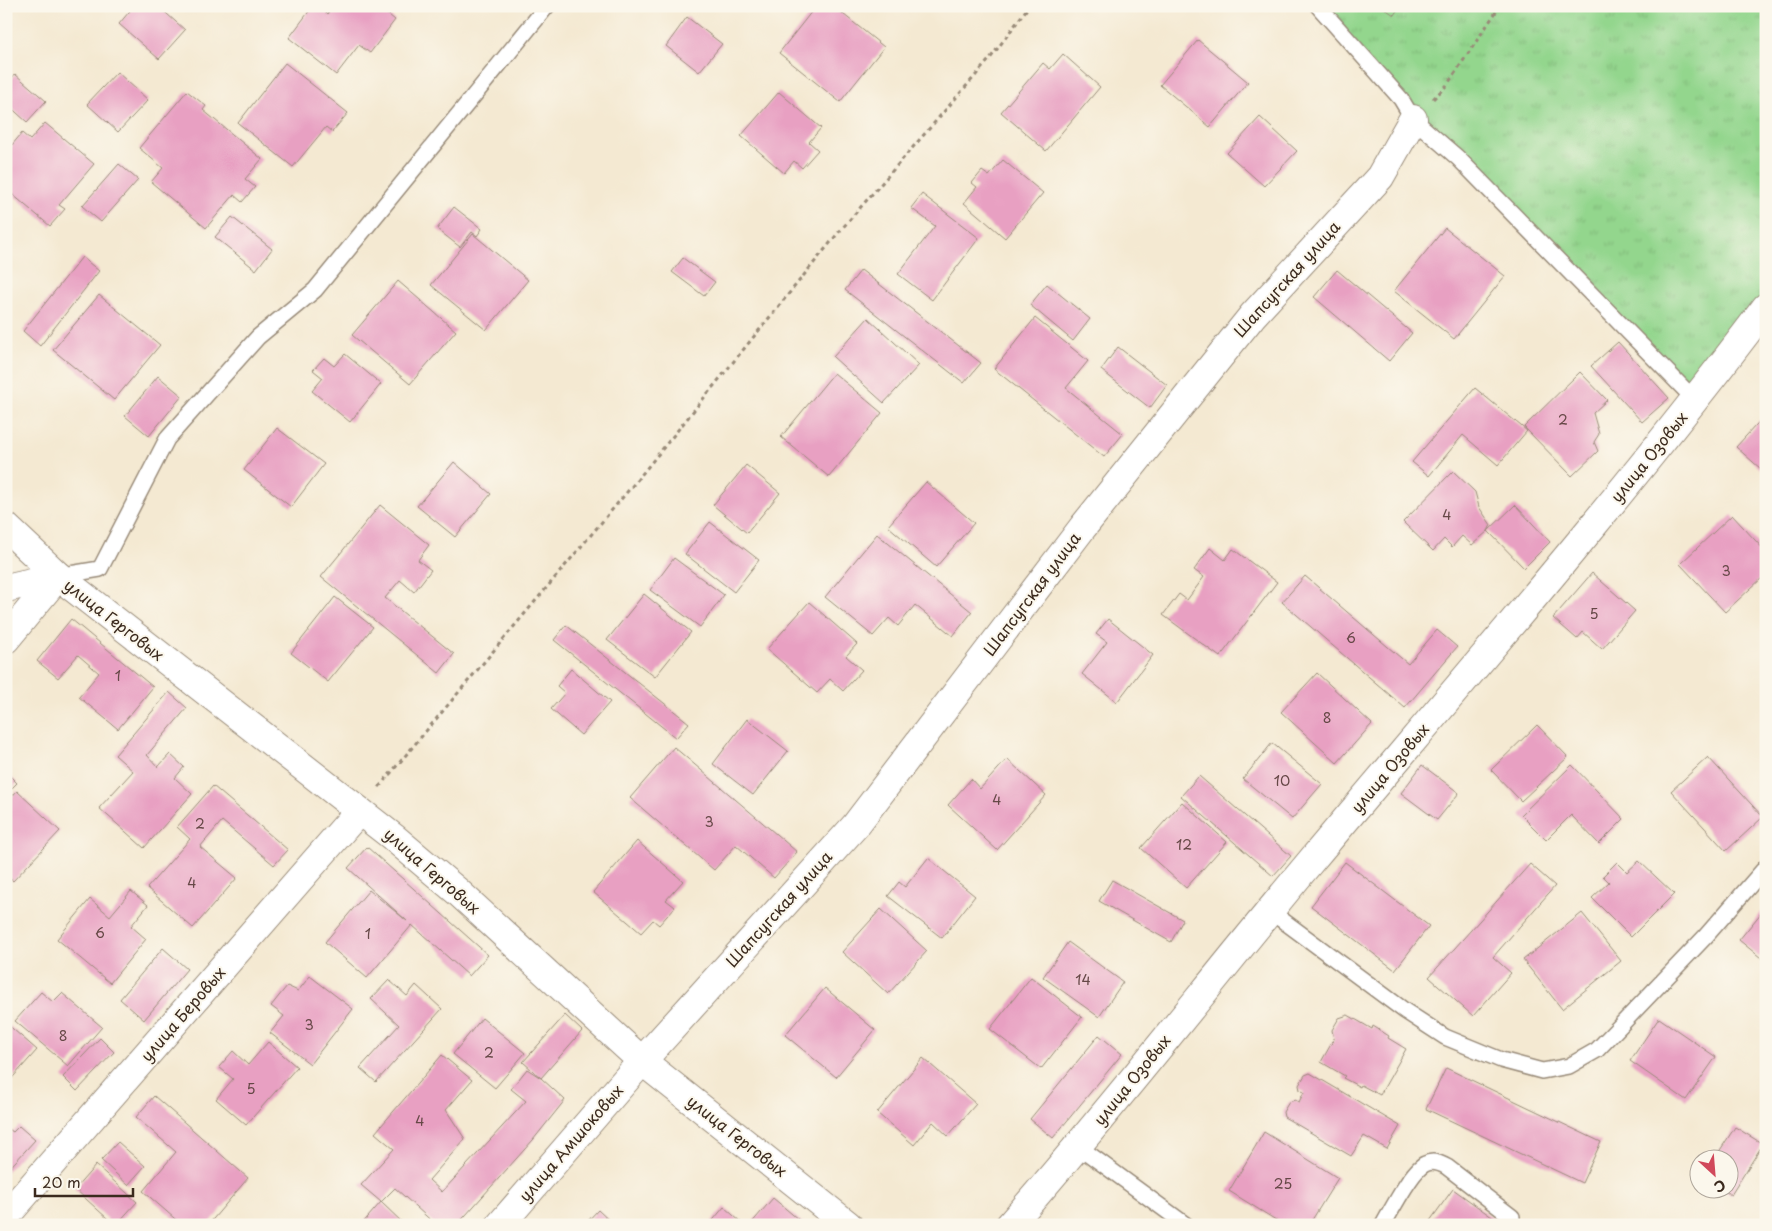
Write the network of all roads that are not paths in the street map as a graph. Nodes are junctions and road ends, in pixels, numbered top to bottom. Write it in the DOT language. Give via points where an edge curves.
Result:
graph roads {
  1 [pos="547,6"];
  2 [pos="1318,6"];
  3 [pos="1413,120"];
  4 [pos="1766,307"];
  5 [pos="1696,400"];
  6 [pos="6,527"];
  7 [pos="58,576"];
  8 [pos="6,588"];
  9 [pos="6,638"];
  10 [pos="359,811"];
  11 [pos="1766,867"];
  12 [pos="1270,911"];
  13 [pos="642,1061"];
  14 [pos="1078,1146"];
  15 [pos="6,1216"];
  16 [pos="500,1225"];
  17 [pos="848,1225"];
  18 [pos="1010,1225"];
  19 [pos="1186,1225"];
  20 [pos="1383,1225"];
  21 [pos="1512,1225"];
  1 -- 7 [label="lane" via="315,290 258,337 167,438 100,569"];
  2 -- 3 [label="lane" via="1401,99"];
  3 -- 5 [label="lane" via="1458,158"];
  3 -- 13 [label="street, Шапсугская улица" via="1380,176 1241,330 1083,527 855,826"];
  4 -- 5 [label="street, улица Озовых"];
  5 -- 12 [label="street, улица Озовых"];
  6 -- 7 [label="street, улица Герговых"];
  7 -- 8 [label="street"];
  7 -- 9 [label="street"];
  7 -- 10 [label="street, улица Герговых"];
  10 -- 13 [label="street, улица Герговых" via="458,892"];
  10 -- 15 [label="street, улица Беровых"];
  11 -- 12 [label="lane" via="1705,937 1597,1050 1569,1066 1542,1071 1501,1060 1445,1037"];
  12 -- 14 [label="street, улица Озовых"];
  13 -- 16 [label="street, улица Амшоковых"];
  13 -- 17 [label="street, улица Герговых"];
  14 -- 18 [label="street, улица Озовых"];
  14 -- 19 [label="lane"];
  20 -- 21 [label="lane" via="1414,1174 1424,1164 1439,1162 1512,1217"];
}
